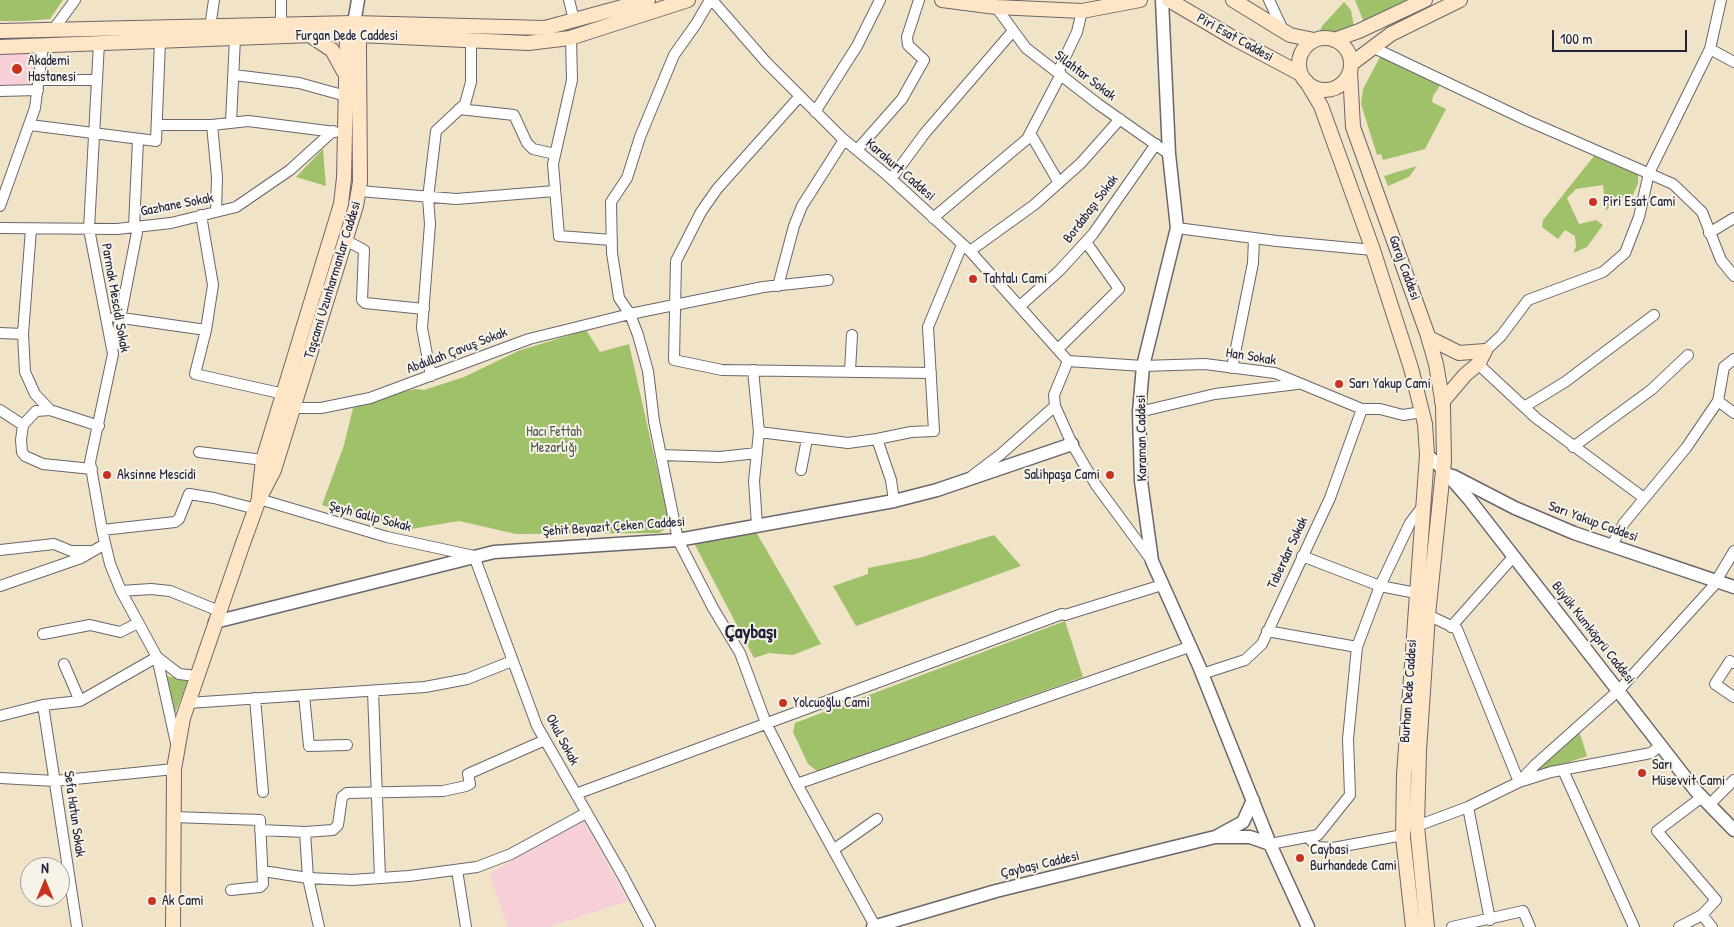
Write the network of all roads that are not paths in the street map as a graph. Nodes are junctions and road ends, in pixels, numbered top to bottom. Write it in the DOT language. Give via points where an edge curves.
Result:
graph roads {
  1 [pos="75,0"];
  2 [pos="214,0"];
  3 [pos="282,0"];
  4 [pos="358,0"];
  5 [pos="569,0"];
  6 [pos="648,0"];
  7 [pos="688,0"];
  8 [pos="711,0"];
  9 [pos="880,0"];
  10 [pos="919,0"];
  11 [pos="942,0"];
  12 [pos="1140,0"];
  13 [pos="1233,0"];
  14 [pos="1269,0"];
  15 [pos="1425,0"];
  16 [pos="1460,0"];
  17 [pos="1721,0"];
  18 [pos="1170,1"];
  19 [pos="996,7"];
  20 [pos="1082,11"];
  21 [pos="574,20"];
  22 [pos="281,25"];
  23 [pos="210,27"];
  24 [pos="53,30"];
  25 [pos="0,31"];
  26 [pos="353,31"];
  27 [pos="1013,31"];
  28 [pos="1284,31"];
  29 [pos="308,35"];
  30 [pos="235,38"];
  31 [pos="572,38"];
  32 [pos="471,40"];
  33 [pos="1314,40"];
  34 [pos="1334,40"];
  35 [pos="160,41"];
  36 [pos="99,43"];
  37 [pos="43,46"];
  38 [pos="0,47"];
  39 [pos="1372,47"];
  40 [pos="1710,49"];
  41 [pos="1734,62"];
  42 [pos="1350,68"];
  43 [pos="1059,73"];
  44 [pos="234,75"];
  45 [pos="1304,77"];
  46 [pos="346,79"];
  47 [pos="98,80"];
  48 [pos="39,85"];
  49 [pos="0,91"];
  50 [pos="346,96"];
  51 [pos="800,96"];
  52 [pos="459,109"];
  53 [pos="816,112"];
  54 [pos="1120,119"];
  55 [pos="232,122"];
  56 [pos="30,125"];
  57 [pos="157,125"];
  58 [pos="212,125"];
  59 [pos="339,132"];
  60 [pos="1030,133"];
  61 [pos="95,134"];
  62 [pos="138,140"];
  63 [pos="844,140"];
  64 [pos="1156,144"];
  65 [pos="857,150"];
  66 [pos="555,154"];
  67 [pos="1169,154"];
  68 [pos="1649,174"];
  69 [pos="891,179"];
  70 [pos="1059,183"];
  71 [pos="555,190"];
  72 [pos="359,192"];
  73 [pos="428,198"];
  74 [pos="0,206"];
  75 [pos="216,212"];
  76 [pos="201,215"];
  77 [pos="933,218"];
  78 [pos="1734,218"];
  79 [pos="136,227"];
  80 [pos="0,228"];
  81 [pos="1176,228"];
  82 [pos="31,229"];
  83 [pos="89,229"];
  84 [pos="1709,233"];
  85 [pos="1254,238"];
  86 [pos="347,240"];
  87 [pos="612,240"];
  88 [pos="1086,242"];
  89 [pos="966,248"];
  90 [pos="1373,250"];
  91 [pos="1734,276"];
  92 [pos="828,280"];
  93 [pos="778,286"];
  94 [pos="675,304"];
  95 [pos="1020,306"];
  96 [pos="424,309"];
  97 [pos="630,314"];
  98 [pos="1654,315"];
  99 [pos="107,316"];
  100 [pos="120,318"];
  101 [pos="206,330"];
  102 [pos="0,333"];
  103 [pos="23,334"];
  104 [pos="852,335"];
  105 [pos="1428,338"];
  106 [pos="1058,349"];
  107 [pos="1485,351"];
  108 [pos="113,354"];
  109 [pos="1688,355"];
  110 [pos="1734,359"];
  111 [pos="1068,361"];
  112 [pos="1478,364"];
  113 [pos="1143,366"];
  114 [pos="1232,368"];
  115 [pos="753,370"];
  116 [pos="850,372"];
  117 [pos="931,373"];
  118 [pos="432,376"];
  119 [pos="1298,384"];
  120 [pos="284,394"];
  121 [pos="1718,401"];
  122 [pos="1442,402"];
  123 [pos="1055,406"];
  124 [pos="1524,407"];
  125 [pos="294,408"];
  126 [pos="1362,409"];
  127 [pos="0,410"];
  128 [pos="50,410"];
  129 [pos="1139,412"];
  130 [pos="1422,412"];
  131 [pos="1734,413"];
  132 [pos="23,426"];
  133 [pos="99,426"];
  134 [pos="760,432"];
  135 [pos="877,438"];
  136 [pos="807,439"];
  137 [pos="1072,444"];
  138 [pos="1573,447"];
  139 [pos="199,452"];
  140 [pos="757,453"];
  141 [pos="1427,454"];
  142 [pos="661,456"];
  143 [pos="263,460"];
  144 [pos="92,469"];
  145 [pos="801,470"];
  146 [pos="1445,470"];
  147 [pos="966,480"];
  148 [pos="1644,498"];
  149 [pos="894,501"];
  150 [pos="258,504"];
  151 [pos="1423,506"];
  152 [pos="757,525"];
  153 [pos="102,530"];
  154 [pos="678,540"];
  155 [pos="105,544"];
  156 [pos="1612,545"];
  157 [pos="0,550"];
  158 [pos="90,551"];
  159 [pos="1734,551"];
  160 [pos="474,556"];
  161 [pos="1302,556"];
  162 [pos="1514,556"];
  163 [pos="1152,561"];
  164 [pos="1717,581"];
  165 [pos="1162,585"];
  166 [pos="0,586"];
  167 [pos="1380,586"];
  168 [pos="1734,587"];
  169 [pos="122,591"];
  170 [pos="1416,593"];
  171 [pos="1428,615"];
  172 [pos="217,616"];
  173 [pos="138,623"];
  174 [pos="1451,627"];
  175 [pos="1267,631"];
  176 [pos="44,634"];
  177 [pos="1357,646"];
  178 [pos="1189,647"];
  179 [pos="157,657"];
  180 [pos="512,661"];
  181 [pos="1734,663"];
  182 [pos="64,664"];
  183 [pos="1202,674"];
  184 [pos="196,676"];
  185 [pos="1619,690"];
  186 [pos="372,691"];
  187 [pos="304,695"];
  188 [pos="1734,697"];
  189 [pos="255,698"];
  190 [pos="80,701"];
  191 [pos="188,703"];
  192 [pos="43,705"];
  193 [pos="0,716"];
  194 [pos="766,723"];
  195 [pos="545,740"];
  196 [pos="347,745"];
  197 [pos="1661,745"];
  198 [pos="177,749"];
  199 [pos="174,769"];
  200 [pos="1562,770"];
  201 [pos="0,778"];
  202 [pos="1734,780"];
  203 [pos="56,781"];
  204 [pos="1524,781"];
  205 [pos="797,784"];
  206 [pos="263,792"];
  207 [pos="378,793"];
  208 [pos="576,794"];
  209 [pos="1253,800"];
  210 [pos="1706,801"];
  211 [pos="1468,807"];
  212 [pos="586,813"];
  213 [pos="174,817"];
  214 [pos="877,819"];
  215 [pos="1417,826"];
  216 [pos="260,830"];
  217 [pos="1734,830"];
  218 [pos="305,832"];
  219 [pos="1403,834"];
  220 [pos="1215,837"];
  221 [pos="1308,837"];
  222 [pos="1270,844"];
  223 [pos="833,850"];
  224 [pos="457,870"];
  225 [pos="262,871"];
  226 [pos="308,878"];
  227 [pos="380,878"];
  228 [pos="231,890"];
  229 [pos="1702,915"];
  230 [pos="1490,920"];
  231 [pos="77,927"];
  232 [pos="173,927"];
  233 [pos="319,927"];
  234 [pos="466,927"];
  235 [pos="650,927"];
  236 [pos="874,927"];
  237 [pos="1308,927"];
  238 [pos="1413,927"];
  239 [pos="1426,927"];
  240 [pos="1452,927"];
  241 [pos="1530,927"];
  242 [pos="1634,927"];
  243 [pos="1679,927"];
  244 [pos="1712,927"];
  1 -- 24 [label="street"];
  2 -- 23 [label="street"];
  3 -- 22 [label="street"];
  4 -- 26 [label="street, Taşcami Uzunharmanlar Caddesi"];
  5 -- 21 [label="street"];
  6 -- 21 [label="main road, Furgan Dede Caddesi"];
  7 -- 31 [label="main road, Furgan Dede Caddesi"];
  8 -- 51 [label="street, Karakurt Caddesi"];
  8 -- 87 [label="street" via="674,55 645,122 627,178 611,202"];
  9 -- 53 [label="street" via="858,46"];
  10 -- 65 [label="street" via="907,36 908,45 924,60 902,99"];
  11 -- 19 [label="main road"];
  12 -- 20 [label="main road"];
  13 -- 28 [label="main road"];
  14 -- 28 [label="street"];
  15 -- 34 [label="main road"];
  16 -- 39 [label="main road"];
  17 -- 40 [label="street"];
  18 -- 45 [label="main road, Piri Esat Caddesi"];
  18 -- 67 [label="street, Karaman Caddesi"];
  19 -- 20 [label="main road"];
  19 -- 27 [label="street, Silahtar Sokak"];
  20 -- 43 [label="street" via="1077,32"];
  21 -- 26 [label="main road, Furgan Dede Caddesi" via="545,28"];
  22 -- 23 [label="main road, Furgan Dede Caddesi"];
  22 -- 26 [label="main road, Furgan Dede Caddesi"];
  23 -- 24 [label="main road, Furgan Dede Caddesi"];
  24 -- 25 [label="main road, Furgan Dede Caddesi"];
  26 -- 29 [label="main road, Furgan Dede Caddesi"];
  26 -- 32 [label="main road, Furgan Dede Caddesi"];
  26 -- 46 [label="main road, Taşcami Uzunharmanlar Caddesi"];
  26 -- 72 [label="main road, Taşcami Uzunharmanlar Caddesi"];
  27 -- 43 [label="street, Silahtar Sokak" via="1026,48"];
  27 -- 69 [label="street" via="925,132"];
  28 -- 33 [label="main road"];
  29 -- 30 [label="main road, Furgan Dede Caddesi"];
  29 -- 46 [label="main road" via="332,50"];
  30 -- 35 [label="main road, Furgan Dede Caddesi"];
  30 -- 44 [label="street"];
  31 -- 32 [label="main road, Furgan Dede Caddesi" via="528,43"];
  31 -- 66 [label="street" via="572,80"];
  32 -- 52 [label="street" via="471,82 465,104"];
  33 -- 34 [label="main road"];
  33 -- 45 [label="main road" via="1300,58"];
  34 -- 42 [label="main road" via="1346,49"];
  35 -- 36 [label="main road, Furgan Dede Caddesi"];
  35 -- 57 [label="street"];
  36 -- 37 [label="main road, Furgan Dede Caddesi"];
  36 -- 47 [label="street, Parmak Mescidi Sokak"];
  37 -- 38 [label="main road, Furgan Dede Caddesi"];
  37 -- 48 [label="street"];
  39 -- 42 [label="main road"];
  39 -- 68 [label="street"];
  40 -- 41 [label="street"];
  40 -- 68 [label="street"];
  42 -- 45 [label="main road" via="1342,83 1327,89 1319,89"];
  42 -- 105 [label="main road, Garaj Caddesi" via="1354,127"];
  43 -- 54 [label="street, Silahtar Sokak"];
  43 -- 60 [label="street"];
  44 -- 50 [label="street" via="298,84"];
  44 -- 55 [label="street"];
  45 -- 90 [label="main road, Garaj Caddesi" via="1321,106"];
  46 -- 50 [label="main road, Taşcami Uzunharmanlar Caddesi"];
  47 -- 48 [label="street"];
  47 -- 61 [label="street, Parmak Mescidi Sokak"];
  48 -- 49 [label="street"];
  48 -- 56 [label="street"];
  50 -- 59 [label="main road, Taşcami Uzunharmanlar Caddesi"];
  51 -- 53 [label="street, Karakurt Caddesi"];
  51 -- 94 [label="street" via="717,189 701,212 676,261"];
  52 -- 66 [label="street" via="514,114 526,143 533,149"];
  52 -- 73 [label="street" via="436,131"];
  53 -- 63 [label="street, Karakurt Caddesi"];
  54 -- 64 [label="street, Silahtar Sokak"];
  54 -- 70 [label="street"];
  55 -- 58 [label="street"];
  55 -- 59 [label="street"];
  56 -- 61 [label="street"];
  56 -- 74 [label="street"];
  57 -- 58 [label="street"];
  57 -- 62 [label="street" via="156,141"];
  58 -- 75 [label="street" via="217,177"];
  59 -- 75 [label="street, Gazhane Sokak" via="236,207"];
  59 -- 120 [label="main road, Taşcami Uzunharmanlar Caddesi" via="344,178 338,220"];
  60 -- 70 [label="street"];
  60 -- 77 [label="street" via="1027,139"];
  61 -- 62 [label="street"];
  61 -- 83 [label="street, Parmak Mescidi Sokak"];
  62 -- 79 [label="street"];
  63 -- 65 [label="street, Karakurt Caddesi"];
  63 -- 93 [label="street" via="802,206"];
  64 -- 67 [label="street, Silahtar Sokak"];
  64 -- 88 [label="street, Bordabaşı Sokak"];
  65 -- 69 [label="street, Karakurt Caddesi"];
  66 -- 71 [label="street"];
  67 -- 81 [label="street, Karaman Caddesi"];
  68 -- 84 [label="street" via="1673,184 1696,206 1702,212"];
  68 -- 107 [label="street" via="1639,217 1625,252 1603,272 1528,300 1501,336"];
  69 -- 77 [label="street, Karakurt Caddesi"];
  70 -- 89 [label="street" via="1034,205"];
  71 -- 73 [label="street" via="456,199"];
  71 -- 87 [label="street" via="559,236"];
  72 -- 73 [label="street"];
  72 -- 86 [label="main road, Taşcami Uzunharmanlar Caddesi"];
  73 -- 96 [label="street" via="430,224"];
  75 -- 76 [label="street, Gazhane Sokak"];
  76 -- 79 [label="street, Gazhane Sokak"];
  76 -- 101 [label="street" via="213,274"];
  77 -- 89 [label="street, Karakurt Caddesi"];
  78 -- 84 [label="street"];
  79 -- 83 [label="street, Gazhane Sokak"];
  79 -- 100 [label="street"];
  80 -- 82 [label="street, Gazhane Sokak"];
  81 -- 85 [label="street"];
  81 -- 113 [label="street, Karaman Caddesi"];
  82 -- 83 [label="street, Gazhane Sokak"];
  82 -- 103 [label="street"];
  83 -- 99 [label="street, Parmak Mescidi Sokak"];
  84 -- 91 [label="street" via="1721,260"];
  85 -- 90 [label="street"];
  85 -- 114 [label="street" via="1253,262"];
  86 -- 96 [label="street" via="364,250 364,303"];
  86 -- 125 [label="main road, Taşcami Uzunharmanlar Caddesi"];
  87 -- 97 [label="street" via="619,298"];
  88 -- 95 [label="street, Bordabaşı Sokak"];
  88 -- 106 [label="street" via="1119,289"];
  89 -- 95 [label="street, Karakurt Caddesi"];
  89 -- 117 [label="street" via="928,327"];
  90 -- 130 [label="main road, Garaj Caddesi"];
  92 -- 93 [label="street, Abdullah Çavuş Sokak"];
  93 -- 94 [label="street, Abdullah Çavuş Sokak"];
  94 -- 97 [label="street, Abdullah Çavuş Sokak"];
  94 -- 115 [label="street" via="674,360 722,370"];
  95 -- 106 [label="street, Karakurt Caddesi"];
  96 -- 118 [label="street" via="422,328"];
  97 -- 118 [label="street, Abdullah Çavuş Sokak" via="528,339"];
  97 -- 142 [label="street" via="648,371"];
  98 -- 124 [label="street" via="1565,382"];
  99 -- 100 [label="street"];
  99 -- 108 [label="street, Parmak Mescidi Sokak"];
  100 -- 101 [label="street"];
  100 -- 108 [label="street"];
  101 -- 120 [label="street" via="195,374"];
  102 -- 103 [label="street"];
  103 -- 128 [label="street" via="25,372 35,394"];
  104 -- 116 [label="street"];
  105 -- 107 [label="main road" via="1460,353"];
  105 -- 122 [label="main road, Garaj Caddesi"];
  106 -- 111 [label="street, Karakurt Caddesi"];
  107 -- 112 [label="main road"];
  108 -- 133 [label="street, Parmak Mescidi Sokak"];
  109 -- 138 [label="street" via="1651,390"];
  110 -- 121 [label="street" via="1724,367"];
  111 -- 113 [label="street, Han Sokak"];
  111 -- 123 [label="street" via="1054,395"];
  112 -- 122 [label="main road" via="1464,375"];
  112 -- 124 [label="street"];
  113 -- 114 [label="street, Han Sokak" via="1205,364"];
  113 -- 129 [label="street, Karaman Caddesi"];
  114 -- 119 [label="street, Han Sokak" via="1275,373"];
  115 -- 116 [label="street"];
  115 -- 134 [label="street"];
  116 -- 117 [label="street"];
  117 -- 135 [label="street" via="934,430"];
  118 -- 125 [label="street, Abdullah Çavuş Sokak" via="370,398 321,408"];
  119 -- 126 [label="street, Han Sokak"];
  119 -- 129 [label="street" via="1215,394"];
  120 -- 143 [label="main road, Taşcami Uzunharmanlar Caddesi"];
  121 -- 131 [label="street"];
  121 -- 148 [label="street" via="1686,448"];
  122 -- 146 [label="main road, Garaj Caddesi"];
  123 -- 137 [label="street"];
  123 -- 147 [label="street"];
  124 -- 138 [label="street"];
  125 -- 150 [label="main road, Taşcami Uzunharmanlar Caddesi" via="274,470"];
  126 -- 130 [label="street, Han Sokak" via="1380,409 1403,415"];
  126 -- 161 [label="street, Taberdar Sokak" via="1330,498"];
  127 -- 132 [label="street"];
  128 -- 132 [label="street" via="36,411"];
  128 -- 133 [label="street"];
  129 -- 163 [label="street, Karaman Caddesi" via="1141,480"];
  130 -- 141 [label="main road, Garaj Caddesi"];
  132 -- 144 [label="street" via="21,440 25,456 43,464"];
  133 -- 144 [label="street, Parmak Mescidi Sokak" via="91,456"];
  134 -- 136 [label="street"];
  134 -- 140 [label="street"];
  135 -- 136 [label="street" via="848,442"];
  135 -- 149 [label="street" via="891,480"];
  136 -- 145 [label="street"];
  137 -- 147 [label="street, Şehit Beyazıt Çeken Caddesi"];
  137 -- 163 [label="street" via="1096,485"];
  138 -- 148 [label="street"];
  139 -- 143 [label="street"];
  140 -- 142 [label="street" via="720,457"];
  140 -- 152 [label="street" via="754,481"];
  141 -- 146 [label="street, Büyük Kumköprü Caddesi"];
  141 -- 151 [label="main road, Burhan Dede Caddesi"];
  142 -- 154 [label="street"];
  143 -- 150 [label="main road, Taşcami Uzunharmanlar Caddesi"];
  144 -- 153 [label="street, Parmak Mescidi Sokak"];
  146 -- 156 [label="street, Sarı Yakup Caddesi" via="1515,508"];
  146 -- 162 [label="street, Büyük Kumköprü Caddesi"];
  146 -- 171 [label="main road, Burhan Dede Caddesi"];
  147 -- 149 [label="street, Şehit Beyazıt Çeken Caddesi"];
  148 -- 156 [label="street"];
  149 -- 152 [label="street, Şehit Beyazıt Çeken Caddesi"];
  150 -- 153 [label="street, Şeyh Galip Sokak" via="188,494 175,522"];
  150 -- 160 [label="street, Şeyh Galip Sokak"];
  150 -- 172 [label="main road, Taşcami Uzunharmanlar Caddesi"];
  151 -- 167 [label="street" via="1410,523"];
  151 -- 170 [label="main road, Burhan Dede Caddesi"];
  152 -- 154 [label="street, Şehit Beyazıt Çeken Caddesi"];
  153 -- 155 [label="street, Parmak Mescidi Sokak"];
  154 -- 160 [label="street, Şehit Beyazıt Çeken Caddesi" via="507,550"];
  154 -- 194 [label="street" via="740,653"];
  155 -- 158 [label="street"];
  155 -- 169 [label="street, Parmak Mescidi Sokak"];
  156 -- 164 [label="street, Sarı Yakup Caddesi"];
  157 -- 158 [label="street" via="54,544 71,551"];
  158 -- 166 [label="street" via="81,558"];
  159 -- 164 [label="street"];
  160 -- 172 [label="street, Şehit Beyazıt Çeken Caddesi"];
  160 -- 180 [label="street, Okul Sokak"];
  161 -- 167 [label="street"];
  161 -- 175 [label="street, Taberdar Sokak"];
  162 -- 174 [label="street"];
  162 -- 185 [label="street, Büyük Kumköprü Caddesi"];
  163 -- 165 [label="street, Karaman Caddesi"];
  164 -- 168 [label="street, Sarı Yakup Caddesi"];
  164 -- 185 [label="street"];
  165 -- 178 [label="street, Karaman Caddesi"];
  165 -- 194 [label="street" via="1062,614"];
  167 -- 170 [label="street"];
  167 -- 177 [label="street"];
  169 -- 172 [label="street" via="170,591"];
  169 -- 173 [label="street, Parmak Mescidi Sokak"];
  170 -- 219 [label="main road, Burhan Dede Caddesi"];
  171 -- 174 [label="street"];
  171 -- 215 [label="main road, Burhan Dede Caddesi" via="1418,751"];
  172 -- 184 [label="main road, Taşcami Uzunharmanlar Caddesi"];
  173 -- 176 [label="street" via="120,632 90,625"];
  173 -- 179 [label="street, Parmak Mescidi Sokak"];
  174 -- 204 [label="street" via="1457,629"];
  175 -- 177 [label="street"];
  175 -- 183 [label="street, Taberdar Sokak" via="1262,644 1245,660"];
  177 -- 221 [label="street" via="1348,739 1350,795 1318,835"];
  178 -- 183 [label="street, Karaman Caddesi"];
  178 -- 205 [label="street"];
  179 -- 184 [label="street" via="179,674"];
  179 -- 190 [label="street"];
  179 -- 198 [label="street, Parmak Mescidi Sokak"];
  180 -- 186 [label="street" via="467,679 425,687"];
  180 -- 195 [label="street, Okul Sokak"];
  181 -- 188 [label="street" via="1730,661 1715,684"];
  182 -- 190 [label="street"];
  183 -- 209 [label="street, Karaman Caddesi"];
  184 -- 191 [label="main road, Taşcami Uzunharmanlar Caddesi"];
  185 -- 197 [label="street, Büyük Kumköprü Caddesi"];
  185 -- 204 [label="street" via="1535,765"];
  186 -- 187 [label="street"];
  186 -- 207 [label="street"];
  187 -- 189 [label="street"];
  187 -- 196 [label="street" via="310,746"];
  189 -- 191 [label="street"];
  189 -- 206 [label="street"];
  190 -- 192 [label="street"];
  191 -- 198 [label="main road, Taşcami Uzunharmanlar Caddesi"];
  192 -- 193 [label="street"];
  192 -- 203 [label="street, Sefa Hatun Sokak"];
  194 -- 205 [label="street"];
  194 -- 208 [label="street"];
  195 -- 207 [label="street" via="468,774 470,784 466,786 443,792"];
  195 -- 208 [label="street, Okul Sokak"];
  197 -- 200 [label="street" via="1651,753"];
  197 -- 210 [label="street, Büyük Kumköprü Caddesi"];
  198 -- 199 [label="main road, Taşcami Uzunharmanlar Caddesi"];
  199 -- 203 [label="street"];
  199 -- 213 [label="main road, Taşcami Uzunharmanlar Caddesi"];
  200 -- 204 [label="street"];
  200 -- 242 [label="street"];
  201 -- 203 [label="street"];
  202 -- 210 [label="street"];
  203 -- 231 [label="street, Sefa Hatun Sokak"];
  204 -- 211 [label="street"];
  205 -- 223 [label="street"];
  207 -- 218 [label="street" via="347,793 342,796 338,825 333,830"];
  207 -- 227 [label="street"];
  208 -- 212 [label="street, Okul Sokak"];
  209 -- 220 [label="street" via="1243,822"];
  209 -- 222 [label="street, Karaman Caddesi"];
  210 -- 217 [label="street, Büyük Kumköprü Caddesi"];
  210 -- 229 [label="street" via="1658,831 1716,900"];
  211 -- 215 [label="street"];
  211 -- 230 [label="street"];
  212 -- 224 [label="street" via="511,854 477,867"];
  212 -- 235 [label="street, Okul Sokak"];
  213 -- 216 [label="street" via="260,820"];
  213 -- 232 [label="main road, Taşcami Uzunharmanlar Caddesi"];
  214 -- 223 [label="street"];
  215 -- 239 [label="main road, Burhan Dede Caddesi"];
  216 -- 218 [label="street"];
  216 -- 225 [label="street"];
  218 -- 226 [label="street"];
  219 -- 221 [label="street" via="1332,848 1317,847"];
  219 -- 238 [label="main road, Burhan Dede Caddesi"];
  220 -- 222 [label="street" via="1250,837"];
  220 -- 236 [label="street, Çaybaşı Caddesi" via="996,891"];
  221 -- 222 [label="street"];
  222 -- 237 [label="street, Karaman Caddesi"];
  223 -- 236 [label="street"];
  224 -- 227 [label="street"];
  224 -- 234 [label="street"];
  225 -- 226 [label="street"];
  225 -- 228 [label="street" via="263,884 260,887"];
  226 -- 227 [label="street"];
  226 -- 233 [label="street"];
  229 -- 243 [label="street"];
  229 -- 244 [label="street"];
  230 -- 240 [label="street"];
  230 -- 241 [label="street" via="1523,912"];
}
